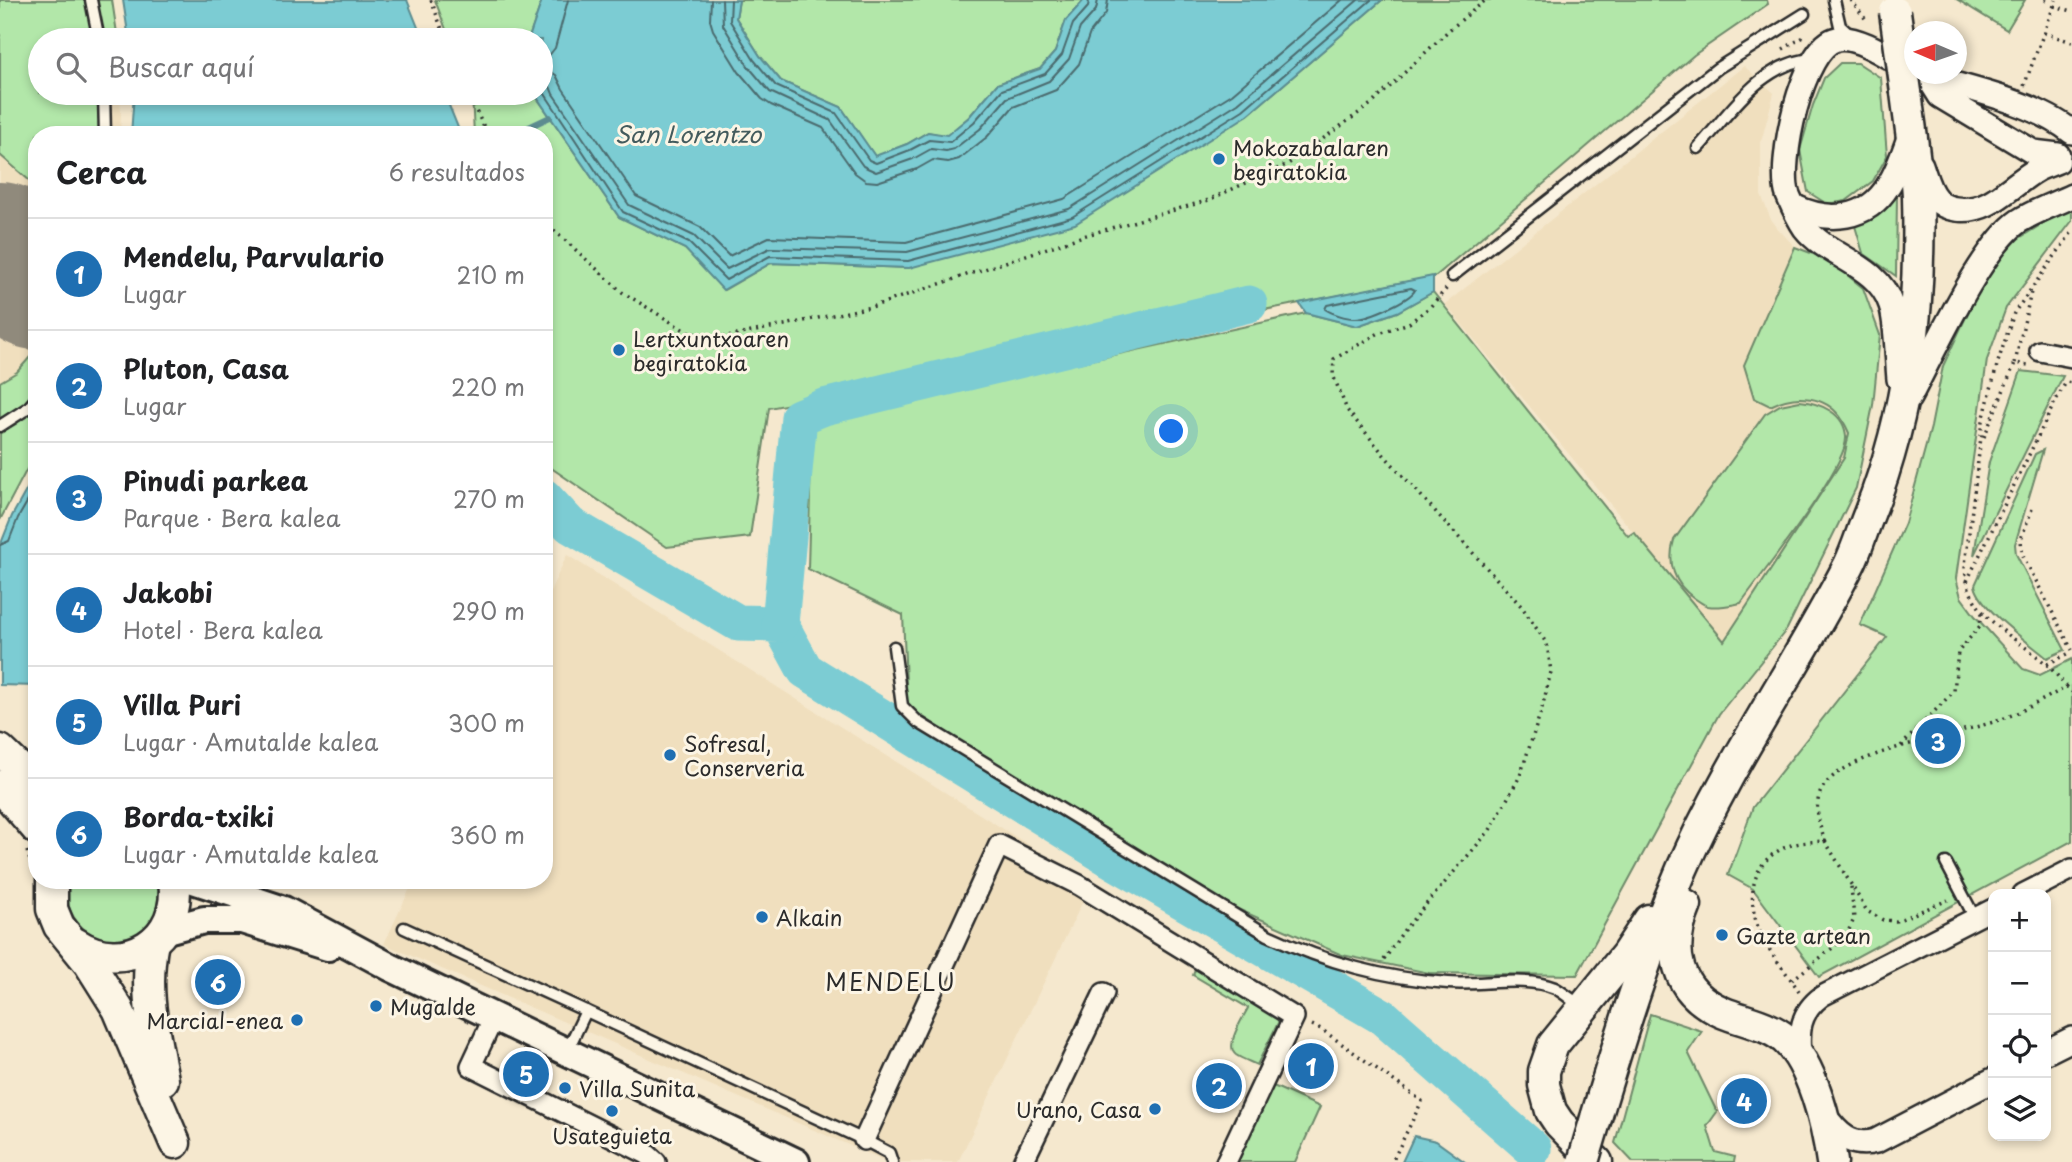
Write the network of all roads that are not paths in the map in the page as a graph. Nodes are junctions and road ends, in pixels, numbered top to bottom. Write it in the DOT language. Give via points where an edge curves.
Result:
graph roads {
  1 [pos="91,0"];
  2 [pos="1834,0"];
  3 [pos="1894,6"];
  4 [pos="1804,13"];
  5 [pos="97,28"];
  6 [pos="1904,38"];
  7 [pos="1854,40"];
  8 [pos="1815,59"];
  9 [pos="1904,71"];
  10 [pos="1916,84"];
  11 [pos="1924,84"];
  12 [pos="1955,84"];
  13 [pos="105,105"];
  14 [pos="106,126"];
  15 [pos="1911,132"];
  16 [pos="2072,132"];
  17 [pos="1698,148"];
  18 [pos="2058,158"];
  19 [pos="2072,181"];
  20 [pos="2072,196"];
  21 [pos="1795,207"];
  22 [pos="1452,276"];
  23 [pos="2072,357"];
  24 [pos="2039,359"];
  25 [pos="28,408"];
  26 [pos="1903,410"];
  27 [pos="0,426"];
  28 [pos="894,647"];
  29 [pos="1744,748"];
  30 [pos="4,766"];
  31 [pos="28,780"];
  32 [pos="28,829"];
  33 [pos="1946,863"];
  34 [pos="1682,869"];
  35 [pos="2072,869"];
  36 [pos="46,889"];
  37 [pos="175,889"];
  38 [pos="221,889"];
  39 [pos="2033,889"];
  40 [pos="1988,912"];
  41 [pos="1975,918"];
  42 [pos="404,928"];
  43 [pos="158,937"];
  44 [pos="72,941"];
  45 [pos="390,967"];
  46 [pos="1104,993"];
  47 [pos="1585,1009"];
  48 [pos="586,1011"];
  49 [pos="494,1017"];
  50 [pos="2072,1039"];
  51 [pos="2051,1050"];
  52 [pos="566,1052"];
  53 [pos="1801,1059"];
  54 [pos="1988,1083"];
  55 [pos="1821,1110"];
  56 [pos="864,1140"];
  57 [pos="177,1152"];
  58 [pos="656,1162"];
  59 [pos="796,1162"];
  60 [pos="892,1162"];
  61 [pos="1023,1162"];
  62 [pos="1226,1162"];
  63 [pos="1583,1162"];
  64 [pos="1597,1162"];
  65 [pos="1832,1162"];
  1 -- 5 [label="lane"];
  2 -- 7 [label="lane" via="1840,26"];
  3 -- 6 [label="main road, bridge"];
  4 -- 22 [label="lane" via="1718,68"];
  7 -- 8 [label="street" via="1835,39 1822,47"];
  7 -- 9 [label="street"];
  8 -- 17 [label="lane" via="1798,59 1762,77"];
  8 -- 21 [label="street" via="1785,152 1787,194"];
  10 -- 15 [label="main road"];
  11 -- 18 [label="street" via="2033,152"];
  12 -- 16 [label="street" via="2036,111"];
  13 -- 14 [label="lane"];
  15 -- 18 [label="street" via="1927,183 1937,200 1953,208 1992,202"];
  15 -- 21 [label="street" via="1888,187 1874,202 1837,218 1823,218"];
  15 -- 26 [label="main road" via="1918,272"];
  16 -- 18 [label="street" via="2062,141"];
  18 -- 19 [label="street" via="2061,170"];
  20 -- 26 [label="street" via="2018,222 2004,234 1986,258"];
  21 -- 26 [label="street" via="1804,227 1883,289 1892,306"];
  23 -- 24 [label="street"];
  25 -- 27 [label="lane"];
  26 -- 29 [label="main road" via="1883,480 1850,562"];
  28 -- 47 [label="lane" via="902,706 918,722 1269,934 1311,955 1375,973 1449,983 1532,984 1554,988"];
  29 -- 34 [label="main road"];
  29 -- 53 [label="main road" via="1679,922 1676,956 1685,981 1703,1002 1776,1032"];
  30 -- 31 [label="main road"];
  30 -- 32 [label="main road"];
  33 -- 41 [label="lane"];
  34 -- 47 [label="main road"];
  34 -- 63 [label="main road, bridge" via="1630,1004"];
  35 -- 39 [label="street"];
  36 -- 44 [label="main road" via="59,926"];
  37 -- 43 [label="main road" via="174,907"];
  38 -- 45 [label="main road" via="285,910"];
  40 -- 41 [label="street"];
  41 -- 53 [label="street" via="1809,1006 1799,1033"];
  42 -- 48 [label="lane"];
  43 -- 44 [label="main road" via="140,950 116,957 87,951"];
  43 -- 45 [label="main road" via="204,920 242,920"];
  43 -- 57 [label="main road" via="148,964 148,997"];
  44 -- 57 [label="main road" via="118,1009"];
  45 -- 49 [label="main road"];
  46 -- 61 [label="street"];
  47 -- 64 [label="main road" via="1553,1045 1544,1085 1559,1123"];
  48 -- 52 [label="lane"];
  48 -- 56 [label="lane"];
  49 -- 52 [label="main road"];
  49 -- 58 [label="street" via="471,1066"];
  50 -- 51 [label="street"];
  52 -- 59 [label="main road"];
  53 -- 55 [label="main road"];
  54 -- 55 [label="street" via="1868,1143 1846,1139"];
  55 -- 65 [label="main road"];
  56 -- 60 [label="lane" via="889,1153"];
  56 -- 62 [label="street" via="999,845 1079,885 1294,1017"];
}
